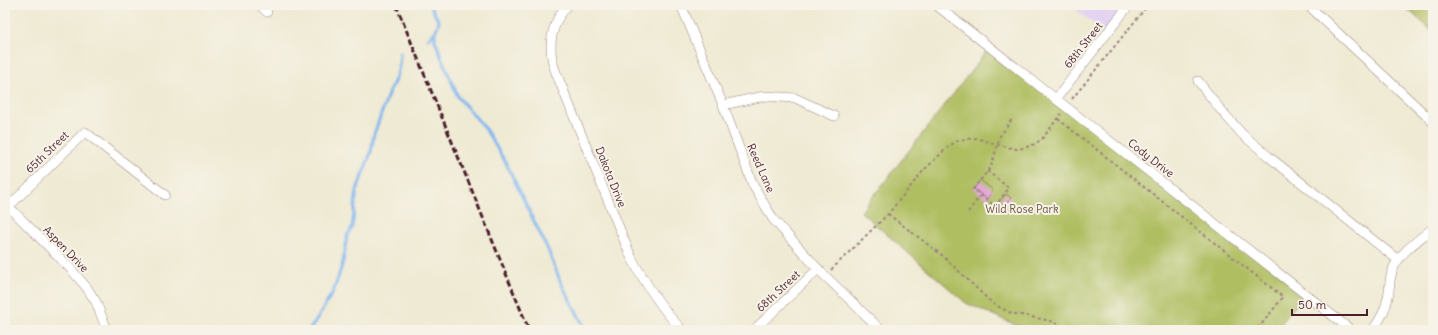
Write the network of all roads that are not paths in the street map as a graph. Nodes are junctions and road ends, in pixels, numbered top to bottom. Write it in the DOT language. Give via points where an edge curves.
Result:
graph roads {
  1 [pos="568,5"];
  2 [pos="681,5"];
  3 [pos="936,5"];
  4 [pos="1129,5"];
  5 [pos="1308,5"];
  6 [pos="1198,81"];
  7 [pos="1056,99"];
  8 [pos="723,105"];
  9 [pos="834,116"];
  10 [pos="1433,122"];
  11 [pos="165,195"];
  12 [pos="6,207"];
  13 [pos="1433,228"];
  14 [pos="1398,260"];
  15 [pos="818,269"];
  16 [pos="107,330"];
  17 [pos="682,330"];
  18 [pos="754,330"];
  19 [pos="881,330"];
  20 [pos="1351,330"];
  21 [pos="1373,330"];
  1 -- 17 [label="street, Dakota Drive" via="556,21 552,32 550,44 554,67 621,234 643,279"];
  2 -- 8 [label="street, Reed Lane"];
  3 -- 7 [label="street, Cody Drive"];
  4 -- 7 [label="street, 68th Street"];
  5 -- 10 [label="street"];
  6 -- 14 [label="street" via="1242,134"];
  7 -- 20 [label="street, Cody Drive"];
  8 -- 9 [label="street" via="764,96 795,98"];
  8 -- 15 [label="street, Reed Lane" via="753,185 773,219"];
  11 -- 12 [label="street, 65th Street" via="85,132"];
  12 -- 16 [label="street, Aspen Drive" via="69,267 87,288"];
  13 -- 14 [label="street"];
  14 -- 21 [label="street" via="1392,273 1386,307"];
  15 -- 18 [label="street, 68th Street"];
  15 -- 19 [label="street, Reed Lane"];
}
